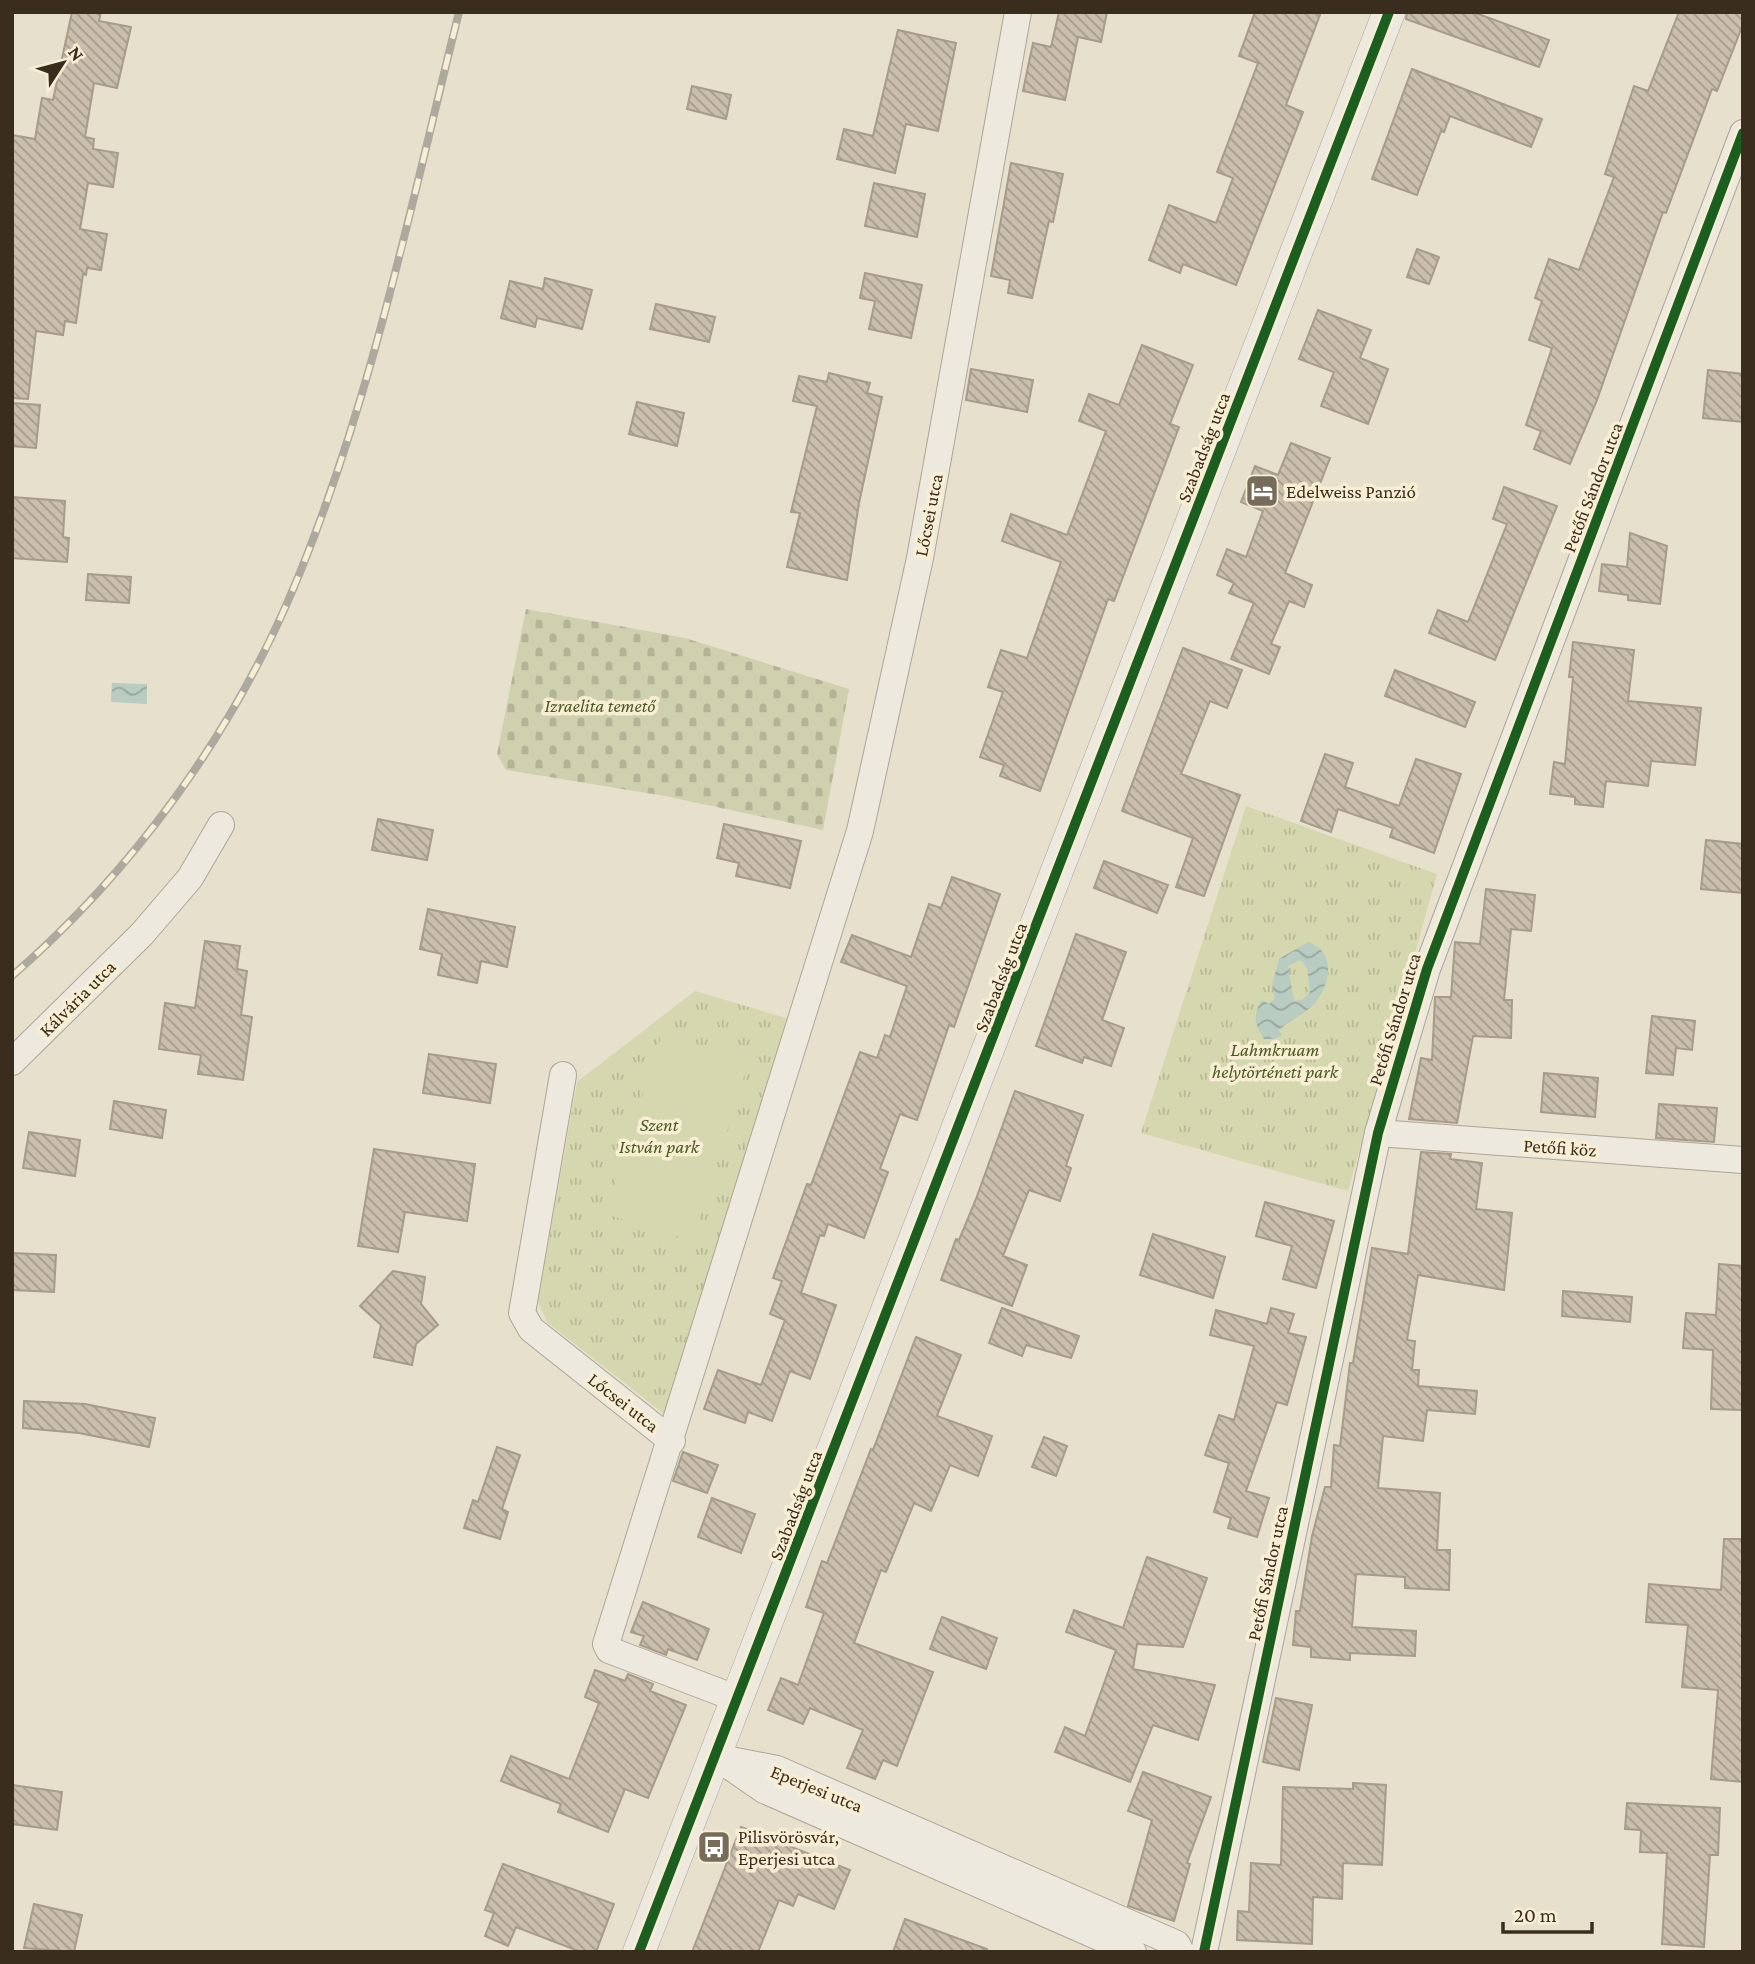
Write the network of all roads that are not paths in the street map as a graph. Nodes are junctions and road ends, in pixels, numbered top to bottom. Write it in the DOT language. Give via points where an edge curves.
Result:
graph roads {
  1 [pos="1018,12"];
  2 [pos="1389,12"];
  3 [pos="1743,133"];
  4 [pos="221,825"];
  5 [pos="12,1062"];
  6 [pos="563,1075"];
  7 [pos="1378,1133"];
  8 [pos="1743,1160"];
  9 [pos="672,1441"];
  10 [pos="738,1699"];
  11 [pos="715,1756"];
  12 [pos="639,1952"];
  13 [pos="1133,1952"];
  14 [pos="1181,1952"];
  15 [pos="1204,1952"];
  1 -- 9 [label="street, Lőcsei utca" via="920,558 860,831"];
  2 -- 10 [label="street, Szabadság utca"];
  3 -- 7 [label="street, Petőfi Sándor utca" via="1427,969"];
  4 -- 5 [label="street, Kálvária utca" via="190,878 142,934"];
  6 -- 9 [label="street, Lőcsei utca" via="522,1313 531,1329"];
  7 -- 8 [label="street, Petőfi köz"];
  7 -- 15 [label="street, Petőfi Sándor utca"];
  9 -- 10 [label="street, Lőcsei utca" via="606,1644 609,1650"];
  10 -- 11 [label="street, Szabadság utca"];
  11 -- 12 [label="street, Szabadság utca"];
  11 -- 13 [label="street, Eperjesi utca" via="764,1790"];
  11 -- 14 [label="street, Eperjesi utca" via="778,1769 1177,1944"];
}
